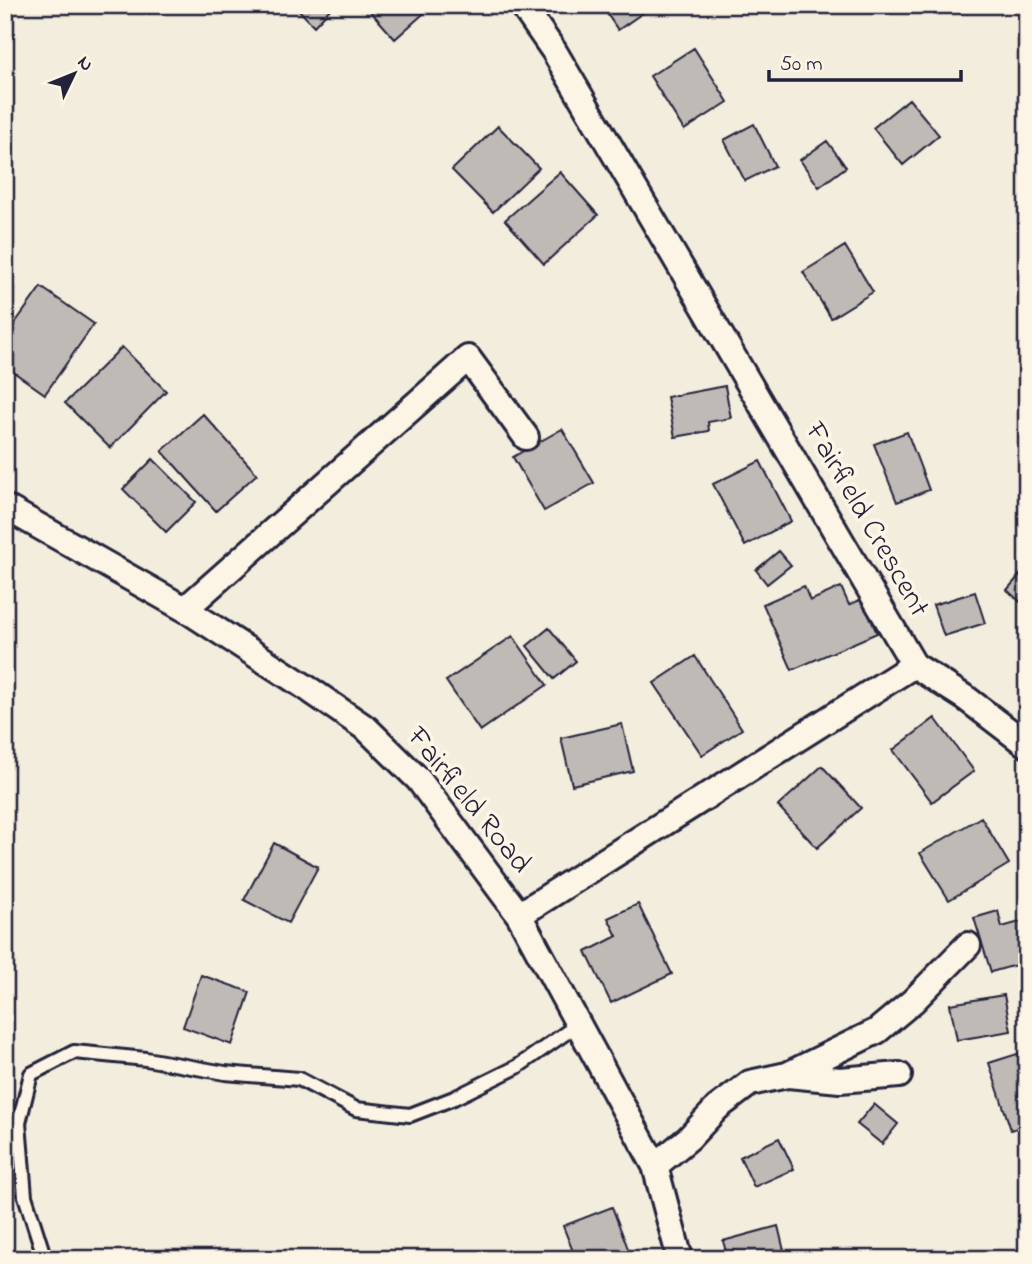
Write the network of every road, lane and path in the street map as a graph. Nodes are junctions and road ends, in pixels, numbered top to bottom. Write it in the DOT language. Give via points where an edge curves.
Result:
graph roads {
  1 [pos="522,5"];
  2 [pos="526,437"];
  3 [pos="5,507"];
  4 [pos="185,608"];
  5 [pos="914,665"];
  6 [pos="1027,745"];
  7 [pos="519,915"];
  8 [pos="968,945"];
  9 [pos="577,1025"];
  10 [pos="787,1075"];
  11 [pos="899,1075"];
  12 [pos="655,1166"];
  13 [pos="46,1259"];
  14 [pos="680,1259"];
  1 -- 5 [label="street, Fairfield Crescent" via="561,63"];
  2 -- 4 [label="street" via="468,358"];
  3 -- 4 [label="street, Fairfield Road"];
  4 -- 7 [label="street, Fairfield Road" via="367,729 419,780"];
  5 -- 6 [label="street"];
  5 -- 7 [label="street, Fairfield Crescent"];
  7 -- 9 [label="street, Fairfield Road"];
  8 -- 10 [label="street" via="877,1031"];
  9 -- 12 [label="street, Fairfield Road"];
  9 -- 13 [label="lane" via="517,1067 410,1115 356,1109 299,1079 74,1052 31,1074 19,1123 25,1196"];
  10 -- 11 [label="street" via="840,1080"];
  10 -- 12 [label="street" via="750,1083"];
  12 -- 14 [label="street, Fairfield Road"];
}
